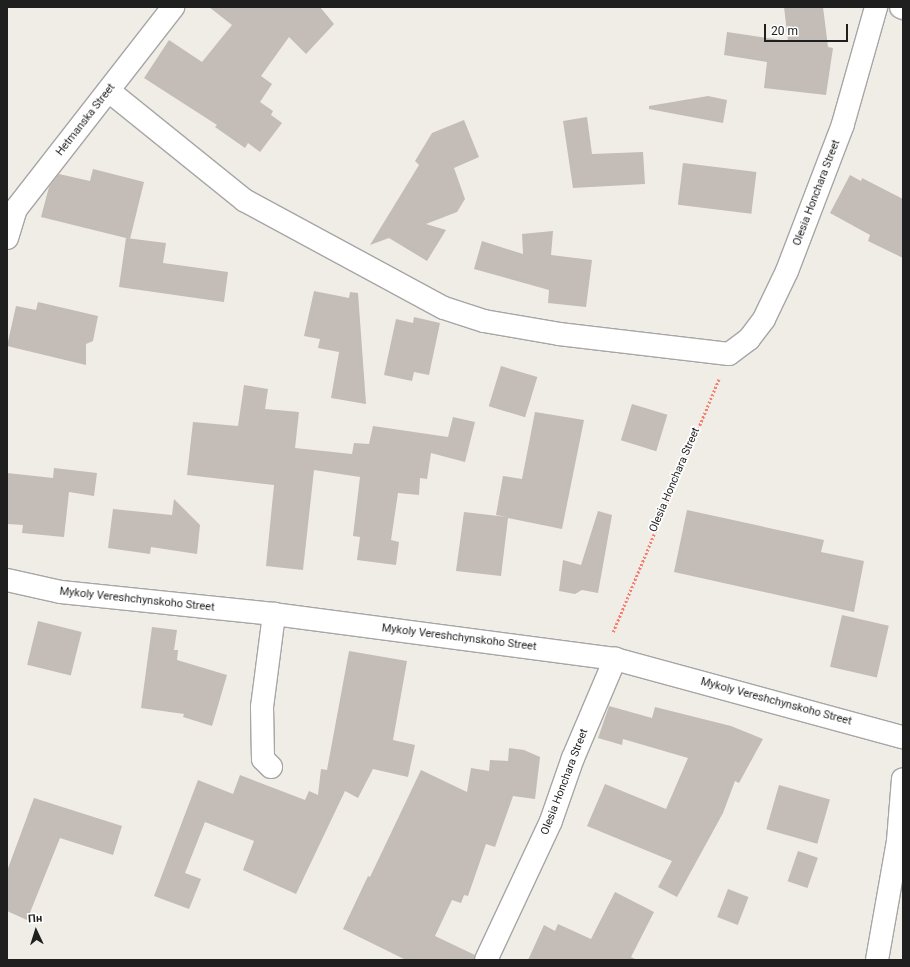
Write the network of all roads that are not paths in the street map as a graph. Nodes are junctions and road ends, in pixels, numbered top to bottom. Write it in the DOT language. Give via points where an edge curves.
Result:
graph roads {
  1 [pos="173,7"];
  2 [pos="876,7"];
  3 [pos="109,91"];
  4 [pos="12,207"];
  5 [pos="7,238"];
  6 [pos="7,580"];
  7 [pos="274,614"];
  8 [pos="615,659"];
  9 [pos="903,737"];
  10 [pos="271,767"];
  11 [pos="903,779"];
  12 [pos="486,960"];
  13 [pos="877,960"];
  1 -- 3 [label="street, Hetmanska Street"];
  2 -- 3 [label="street, Olesia Honchara Street" via="843,124 787,271 764,319 749,339 729,354 559,334 484,321 444,308 244,200"];
  3 -- 4 [label="street, Hetmanska Street"];
  4 -- 5 [label="street, Hetmanska Street"];
  6 -- 7 [label="street, Mykoly Vereshchynskoho Street" via="61,592"];
  7 -- 8 [label="street, Mykoly Vereshchynskoho Street"];
  7 -- 10 [label="street" via="262,707 263,759"];
  8 -- 9 [label="street, Mykoly Vereshchynskoho Street"];
  8 -- 12 [label="street, Olesia Honchara Street" via="573,758 551,821"];
  11 -- 13 [label="street" via="898,841"];
}
